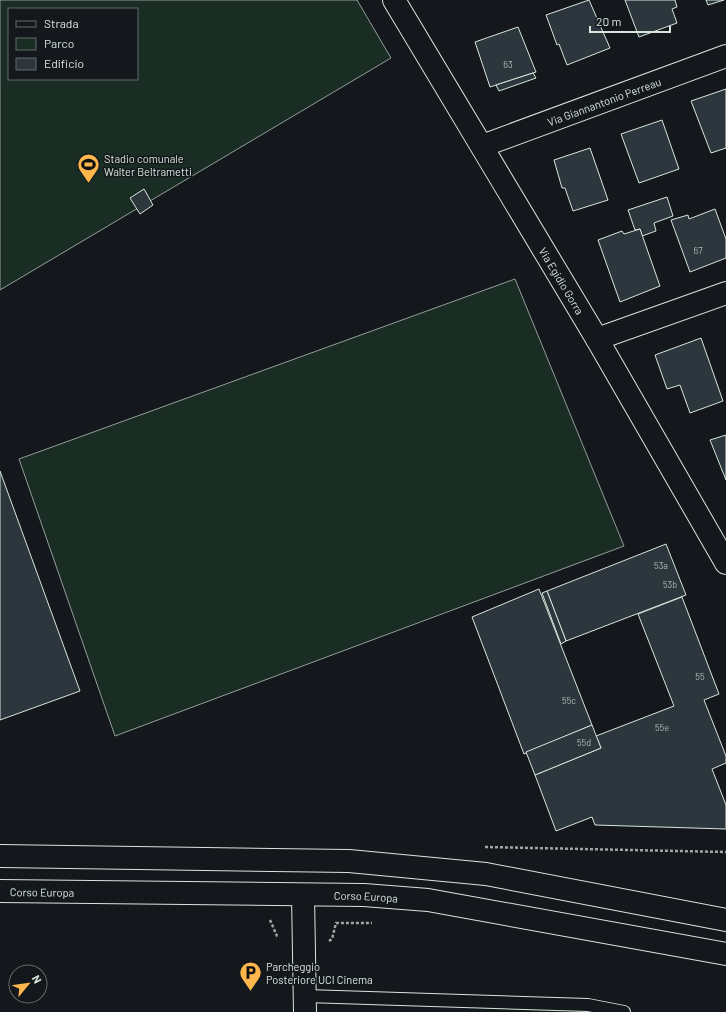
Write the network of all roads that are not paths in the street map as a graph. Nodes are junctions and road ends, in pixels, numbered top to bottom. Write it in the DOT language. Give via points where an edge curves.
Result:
graph roads {
  1 [pos="394,0"];
  2 [pos="726,56"];
  3 [pos="482,146"];
  4 [pos="726,293"];
  5 [pos="597,339"];
  6 [pos="723,551"];
  7 [pos="0,856"];
  8 [pos="0,891"];
  9 [pos="303,895"];
  10 [pos="726,920"];
  11 [pos="726,954"];
  12 [pos="305,1004"];
  13 [pos="624,1012"];
  1 -- 3 [label="main road, Via Egidio Gorra"];
  2 -- 3 [label="main road, Via Giannantonio Perreau"];
  3 -- 5 [label="main road, Via Egidio Gorra"];
  4 -- 5 [label="main road"];
  5 -- 6 [label="main road, Via Egidio Gorra"];
  7 -- 10 [label="main road" via="349,861 486,874"];
  8 -- 9 [label="main road, Corso Europa"];
  9 -- 11 [label="main road, Corso Europa" via="364,895 428,900"];
  9 -- 12 [label="main road"];
  12 -- 13 [label="lane" via="588,1005"];
}
